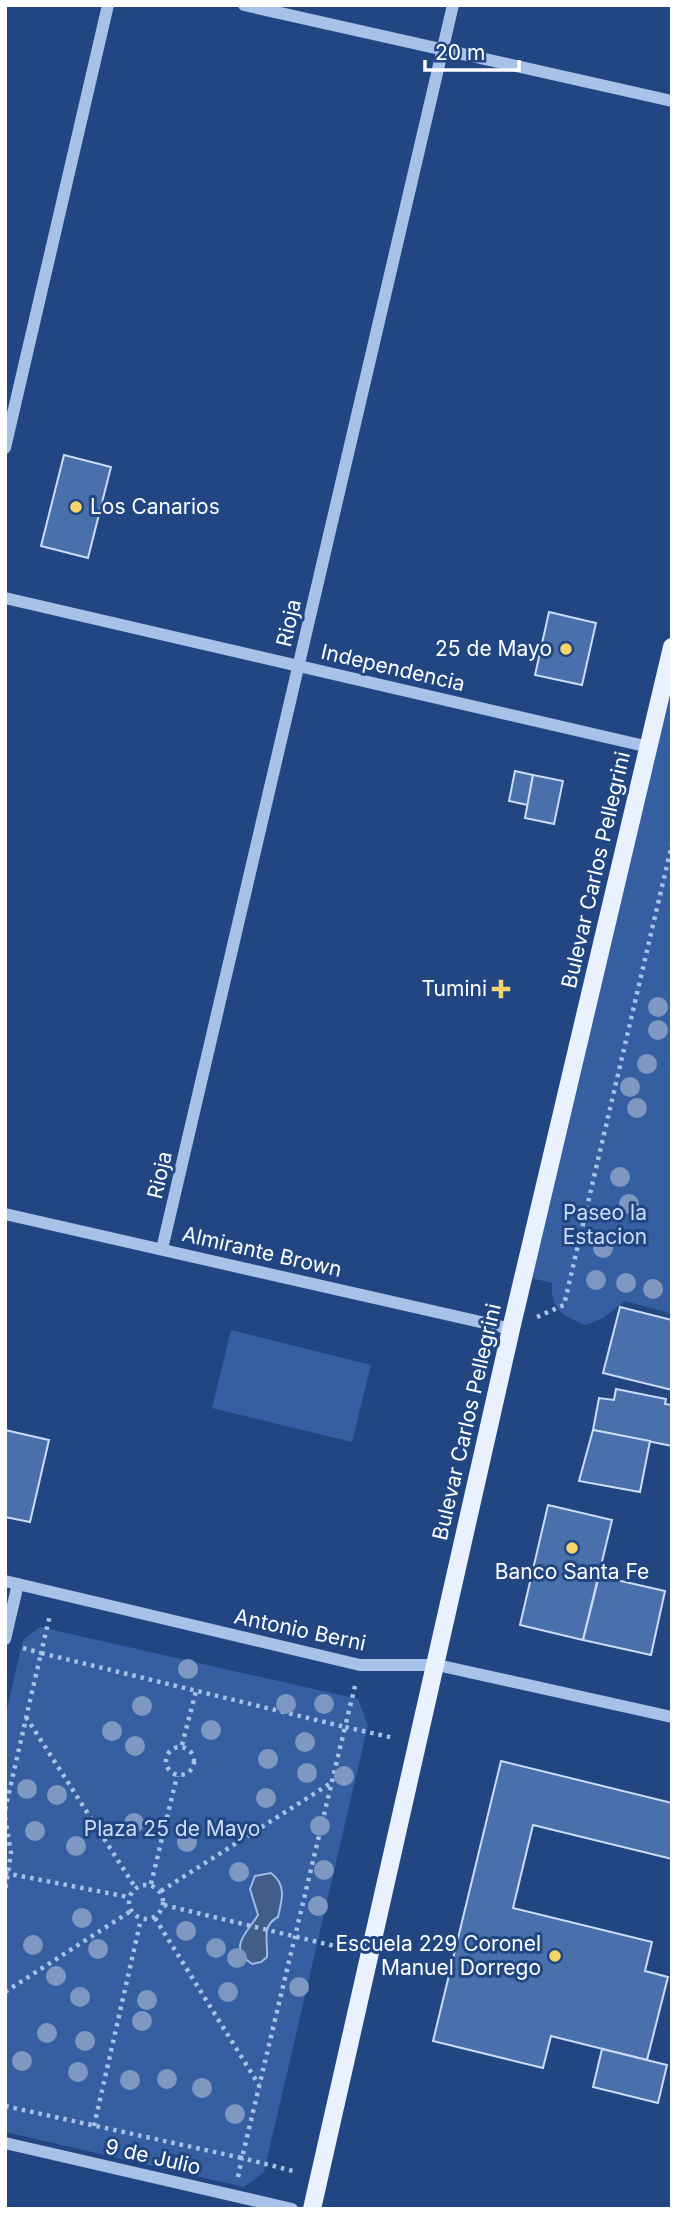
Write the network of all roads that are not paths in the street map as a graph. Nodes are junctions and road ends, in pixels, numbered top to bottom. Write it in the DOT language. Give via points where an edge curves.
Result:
graph roads {
  1 [pos="108,5"];
  2 [pos="244,5"];
  3 [pos="453,5"];
  4 [pos="442,50"];
  5 [pos="672,101"];
  6 [pos="5,448"];
  7 [pos="5,598"];
  8 [pos="672,647"];
  9 [pos="299,666"];
  10 [pos="649,747"];
  11 [pos="5,1214"];
  12 [pos="162,1249"];
  13 [pos="511,1329"];
  14 [pos="12,1583"];
  15 [pos="9,1642"];
  16 [pos="437,1665"];
  17 [pos="672,1717"];
  18 [pos="5,2143"];
  19 [pos="292,2209"];
  20 [pos="312,2209"];
  1 -- 6 [label="street"];
  2 -- 4 [label="street"];
  3 -- 4 [label="street, Rioja"];
  4 -- 5 [label="street"];
  4 -- 9 [label="street, Rioja"];
  7 -- 9 [label="street, Independencia"];
  8 -- 10 [label="main road, Bulevar Carlos Pellegrini"];
  9 -- 10 [label="street, Independencia"];
  9 -- 12 [label="street, Rioja"];
  10 -- 13 [label="main road, Bulevar Carlos Pellegrini"];
  11 -- 12 [label="street, Almirante Brown"];
  12 -- 13 [label="street, Almirante Brown"];
  13 -- 16 [label="main road, Bulevar Carlos Pellegrini"];
  14 -- 15 [label="street"];
  14 -- 16 [label="street, Antonio Berni" via="360,1665"];
  16 -- 17 [label="street, Antonio Berni"];
  16 -- 20 [label="main road, Bulevar Carlos Pellegrini"];
  18 -- 19 [label="street, 9 de Julio"];
}
